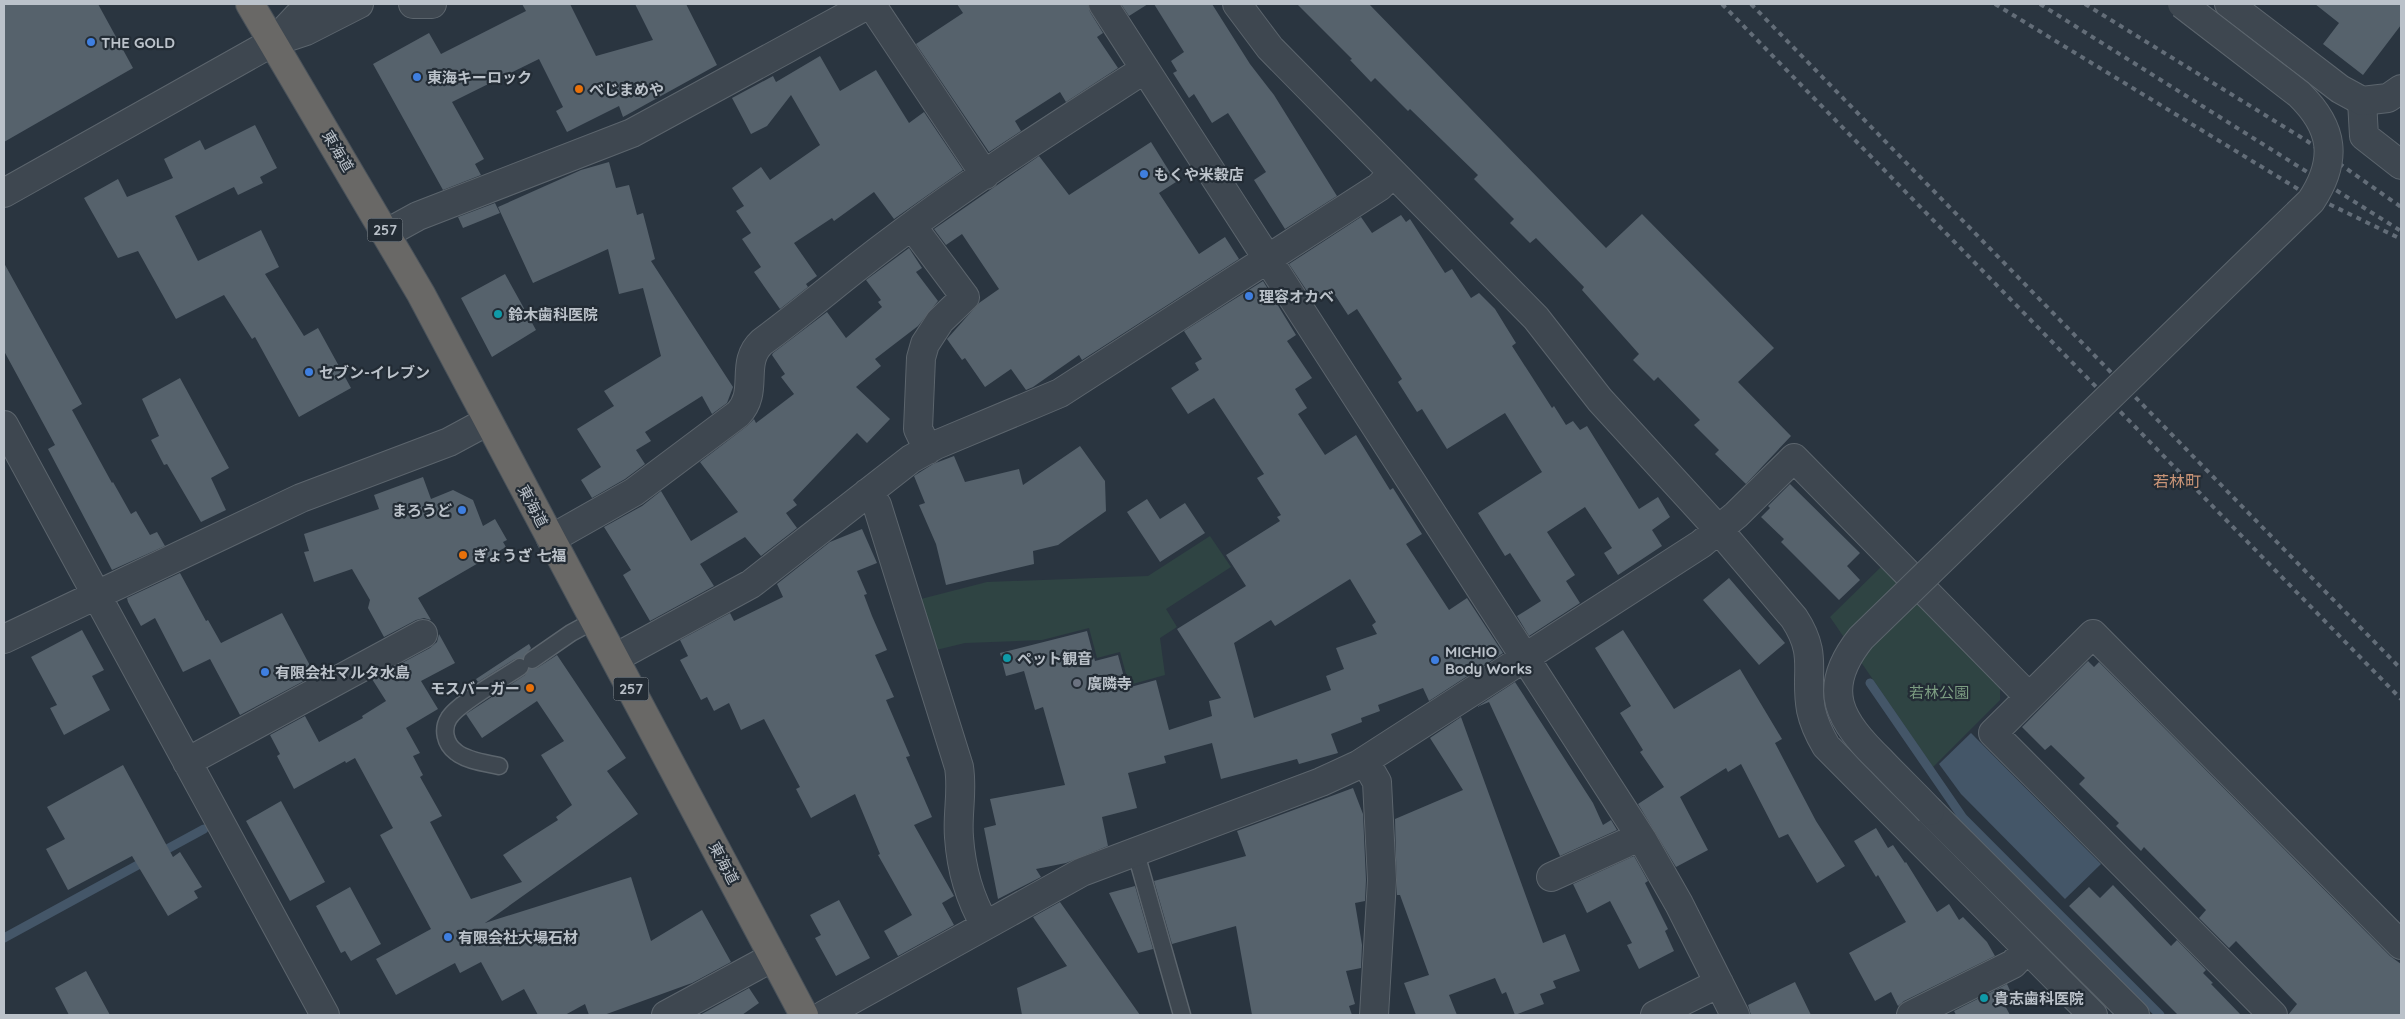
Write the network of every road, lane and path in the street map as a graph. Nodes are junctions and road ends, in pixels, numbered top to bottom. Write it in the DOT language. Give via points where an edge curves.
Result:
graph roads {
  1 [pos="250,4"];
  2 [pos="313,4"];
  3 [pos="359,4"];
  4 [pos="413,4"];
  5 [pos="432,4"];
  6 [pos="870,4"];
  7 [pos="1103,4"];
  8 [pos="1237,4"];
  9 [pos="2182,4"];
  10 [pos="2229,4"];
  11 [pos="273,42"];
  12 [pos="1145,69"];
  13 [pos="2401,89"];
  14 [pos="2362,102"];
  15 [pos="2401,165"];
  16 [pos="1393,173"];
  17 [pos="986,175"];
  18 [pos="4,193"];
  19 [pos="912,226"];
  20 [pos="387,233"];
  21 [pos="1268,259"];
  22 [pos="488,421"];
  23 [pos="4,425"];
  24 [pos="928,450"];
  25 [pos="867,493"];
  26 [pos="1718,530"];
  27 [pos="551,540"];
  28 [pos="97,596"];
  29 [pos="595,620"];
  30 [pos="423,634"];
  31 [pos="4,639"];
  32 [pos="615,658"];
  33 [pos="1526,658"];
  34 [pos="2029,697"];
  35 [pos="1365,761"];
  36 [pos="187,762"];
  37 [pos="499,766"];
  38 [pos="1639,834"];
  39 [pos="1135,850"];
  40 [pos="1551,877"];
  41 [pos="985,926"];
  42 [pos="2401,945"];
  43 [pos="2027,950"];
  44 [pos="773,957"];
  45 [pos="1719,983"];
  46 [pos="325,1015"];
  47 [pos="666,1015"];
  48 [pos="804,1015"];
  49 [pos="824,1015"];
  50 [pos="1182,1015"];
  51 [pos="1374,1015"];
  52 [pos="1655,1015"];
  53 [pos="1735,1015"];
  54 [pos="1911,1015"];
  55 [pos="2092,1015"];
  56 [pos="2135,1015"];
  57 [pos="2273,1015"];
  1 -- 11 [label="highway, 東海道 / 257"];
  2 -- 11 [label="street"];
  3 -- 11 [label="street" via="306,31"];
  4 -- 5 [label="street"];
  6 -- 17 [label="street"];
  6 -- 20 [label="street" via="632,133 418,216"];
  7 -- 12 [label="street"];
  8 -- 16 [label="street" via="1270,48"];
  9 -- 56 [label="street, bridge" via="2313,108 2324,125 2329,145 2328,165 2322,184 2311,201 1868,631 1848,654 1838,692 1842,712 1851,730"];
  10 -- 14 [label="street" via="2340,89"];
  11 -- 18 [label="street"];
  11 -- 20 [label="highway, 東海道 / 257"];
  12 -- 17 [label="street"];
  12 -- 21 [label="street"];
  13 -- 14 [label="street" via="2388,98"];
  14 -- 15 [label="street" via="2364,136"];
  16 -- 21 [label="street" via="1379,187"];
  16 -- 26 [label="street" via="1536,318 1600,400"];
  17 -- 19 [label="street"];
  19 -- 24 [label="street" via="966,297 931,332 922,358 918,429"];
  19 -- 27 [label="street" via="755,348 750,357 748,398 738,414 634,492"];
  20 -- 22 [label="highway, 東海道 / 257"];
  21 -- 24 [label="street" via="1060,392"];
  21 -- 33 [label="street"];
  22 -- 27 [label="highway, 東海道 / 257"];
  22 -- 28 [label="street" via="450,442 301,498"];
  23 -- 28 [label="street"];
  24 -- 25 [label="street"];
  25 -- 32 [label="street" via="751,584"];
  25 -- 41 [label="street" via="877,506 955,751 961,783 959,836 974,905"];
  26 -- 33 [label="street" via="1702,544"];
  26 -- 34 [label="street" via="1794,458"];
  26 -- 43 [label="street" via="1804,632 1809,649 1811,710 1816,729 1826,746"];
  27 -- 29 [label="highway, 東海道 / 257"];
  28 -- 31 [label="street"];
  28 -- 36 [label="street"];
  29 -- 32 [label="highway, 東海道 / 257"];
  29 -- 37 [label="lane" via="570,633 454,711 445,728 449,746 456,753"];
  30 -- 36 [label="street"];
  32 -- 44 [label="highway, 東海道 / 257"];
  33 -- 35 [label="street"];
  33 -- 38 [label="street"];
  34 -- 42 [label="street" via="2093,634"];
  34 -- 57 [label="street" via="1993,733"];
  35 -- 39 [label="street" via="1321,782"];
  35 -- 51 [label="street" via="1377,782 1382,880"];
  36 -- 46 [label="street"];
  38 -- 40 [label="street"];
  38 -- 45 [label="street"];
  39 -- 41 [label="street" via="1069,879"];
  39 -- 50 [label="lane"];
  41 -- 49 [label="street"];
  43 -- 54 [label="street" via="2013,964"];
  43 -- 55 [label="street"];
  44 -- 47 [label="street"];
  44 -- 48 [label="highway, 東海道 / 257"];
  45 -- 52 [label="street"];
  45 -- 53 [label="street"];
}
